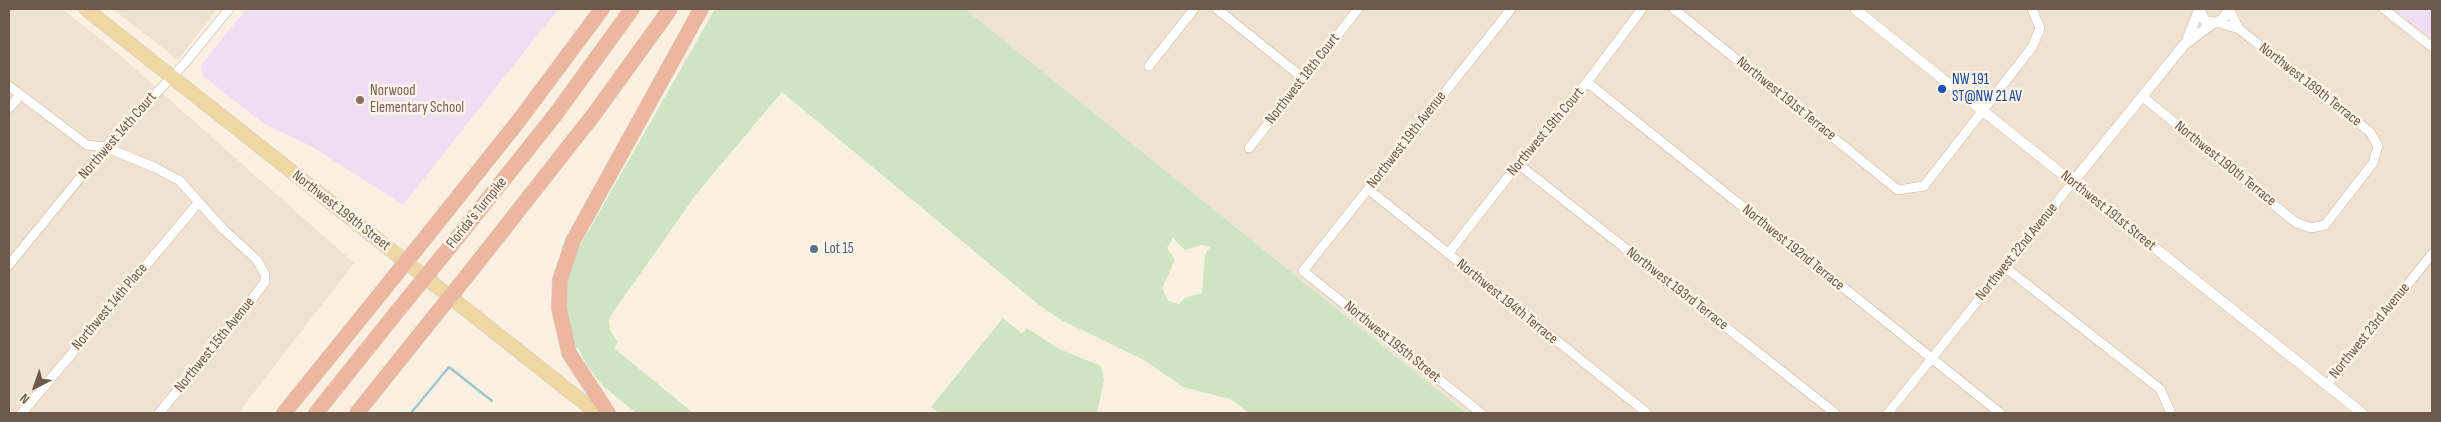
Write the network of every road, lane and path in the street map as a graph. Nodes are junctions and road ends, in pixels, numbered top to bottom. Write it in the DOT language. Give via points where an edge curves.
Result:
graph roads {
  1 [pos="86,9"];
  2 [pos="229,9"];
  3 [pos="602,9"];
  4 [pos="632,9"];
  5 [pos="670,9"];
  6 [pos="701,9"];
  7 [pos="1194,9"];
  8 [pos="1216,9"];
  9 [pos="1358,9"];
  10 [pos="1511,9"];
  11 [pos="1642,9"];
  12 [pos="1674,9"];
  13 [pos="1855,9"];
  14 [pos="2032,9"];
  15 [pos="2228,9"];
  16 [pos="2384,9"];
  17 [pos="2199,10"];
  18 [pos="2215,23"];
  19 [pos="2239,29"];
  20 [pos="2184,45"];
  21 [pos="2432,47"];
  22 [pos="1149,66"];
  23 [pos="171,76"];
  24 [pos="1304,79"];
  25 [pos="1586,82"];
  26 [pos="9,86"];
  27 [pos="20,95"];
  28 [pos="2142,96"];
  29 [pos="9,108"];
  30 [pos="1983,109"];
  31 [pos="105,147"];
  32 [pos="1249,148"];
  33 [pos="1518,164"];
  34 [pos="2072,183"];
  35 [pos="1368,189"];
  36 [pos="199,202"];
  37 [pos="2311,228"];
  38 [pos="1448,254"];
  39 [pos="2432,254"];
  40 [pos="9,265"];
  41 [pos="2006,268"];
  42 [pos="1303,271"];
  43 [pos="1930,359"];
  44 [pos="2327,385"];
  45 [pos="22,413"];
  46 [pos="159,413"];
  47 [pos="284,413"];
  48 [pos="316,413"];
  49 [pos="357,413"];
  50 [pos="596,413"];
  51 [pos="608,413"];
  52 [pos="1481,413"];
  53 [pos="1647,413"];
  54 [pos="1835,413"];
  55 [pos="1888,413"];
  56 [pos="2000,413"];
  57 [pos="2171,413"];
  58 [pos="2362,413"];
  1 -- 23 [label="main road, Northwest 199th Street"];
  2 -- 23 [label="street, Northwest 14th Court"];
  3 -- 47 [label="highway, bridge" via="517,123"];
  4 -- 48 [label="highway, Florida's Turnpike, bridge" via="555,115"];
  5 -- 49 [label="highway, Florida's Turnpike, bridge" via="595,113"];
  6 -- 51 [label="highway" via="573,241 561,274 559,308 564,337 576,366"];
  7 -- 22 [label="street"];
  8 -- 24 [label="street"];
  9 -- 24 [label="street, Northwest 18th Court"];
  10 -- 35 [label="street, Northwest 19th Avenue"];
  11 -- 25 [label="street, Northwest 19th Court"];
  12 -- 30 [label="street, Northwest 191st Terrace" via="1898,190 1924,186"];
  13 -- 30 [label="street, Northwest 191st Street"];
  14 -- 30 [label="street" via="2040,28 2033,46"];
  15 -- 18 [label="street, Northwest 22nd Avenue" via="2224,18"];
  15 -- 19 [label="street, Northwest 189th Terrace"];
  16 -- 21 [label="street"];
  17 -- 18 [label="street" via="2206,21"];
  17 -- 20 [label="street, Northwest 22nd Avenue"];
  18 -- 19 [label="street, Northwest 189th Terrace"];
  18 -- 20 [label="street, Northwest 22nd Avenue"];
  19 -- 37 [label="street, Northwest 189th Terrace" via="2370,132 2378,146 2373,163 2324,225"];
  20 -- 28 [label="street, Northwest 22nd Avenue"];
  23 -- 31 [label="street, Northwest 14th Court"];
  23 -- 50 [label="main road, Northwest 199th Street"];
  24 -- 32 [label="street, Northwest 18th Court"];
  25 -- 33 [label="street, Northwest 19th Court"];
  25 -- 43 [label="street, Northwest 192nd Terrace"];
  26 -- 27 [label="street"];
  27 -- 29 [label="street"];
  27 -- 31 [label="street" via="87,145"];
  28 -- 34 [label="street, Northwest 22nd Avenue"];
  28 -- 37 [label="street, Northwest 190th Terrace" via="2295,222"];
  30 -- 34 [label="street, Northwest 191st Street"];
  31 -- 36 [label="street" via="180,180"];
  31 -- 40 [label="street, Northwest 14th Court"];
  33 -- 38 [label="street, Northwest 19th Court"];
  33 -- 54 [label="street, Northwest 193rd Terrace"];
  34 -- 41 [label="street, Northwest 22nd Avenue"];
  34 -- 44 [label="street, Northwest 191st Street"];
  35 -- 38 [label="street, Northwest 194th Terrace"];
  35 -- 42 [label="street, Northwest 19th Avenue"];
  36 -- 45 [label="street, Northwest 14th Place"];
  36 -- 46 [label="street, Northwest 15th Avenue" via="256,259 265,274 265,282"];
  38 -- 53 [label="street, Northwest 194th Terrace"];
  39 -- 44 [label="street, Northwest 23rd Avenue"];
  41 -- 43 [label="street, Northwest 22nd Avenue"];
  41 -- 57 [label="street" via="2160,389"];
  42 -- 52 [label="street, Northwest 195th Street"];
  43 -- 55 [label="street, Northwest 22nd Avenue"];
  43 -- 56 [label="street, Northwest 192nd Terrace"];
  44 -- 58 [label="street, Northwest 191st Street"];
}
